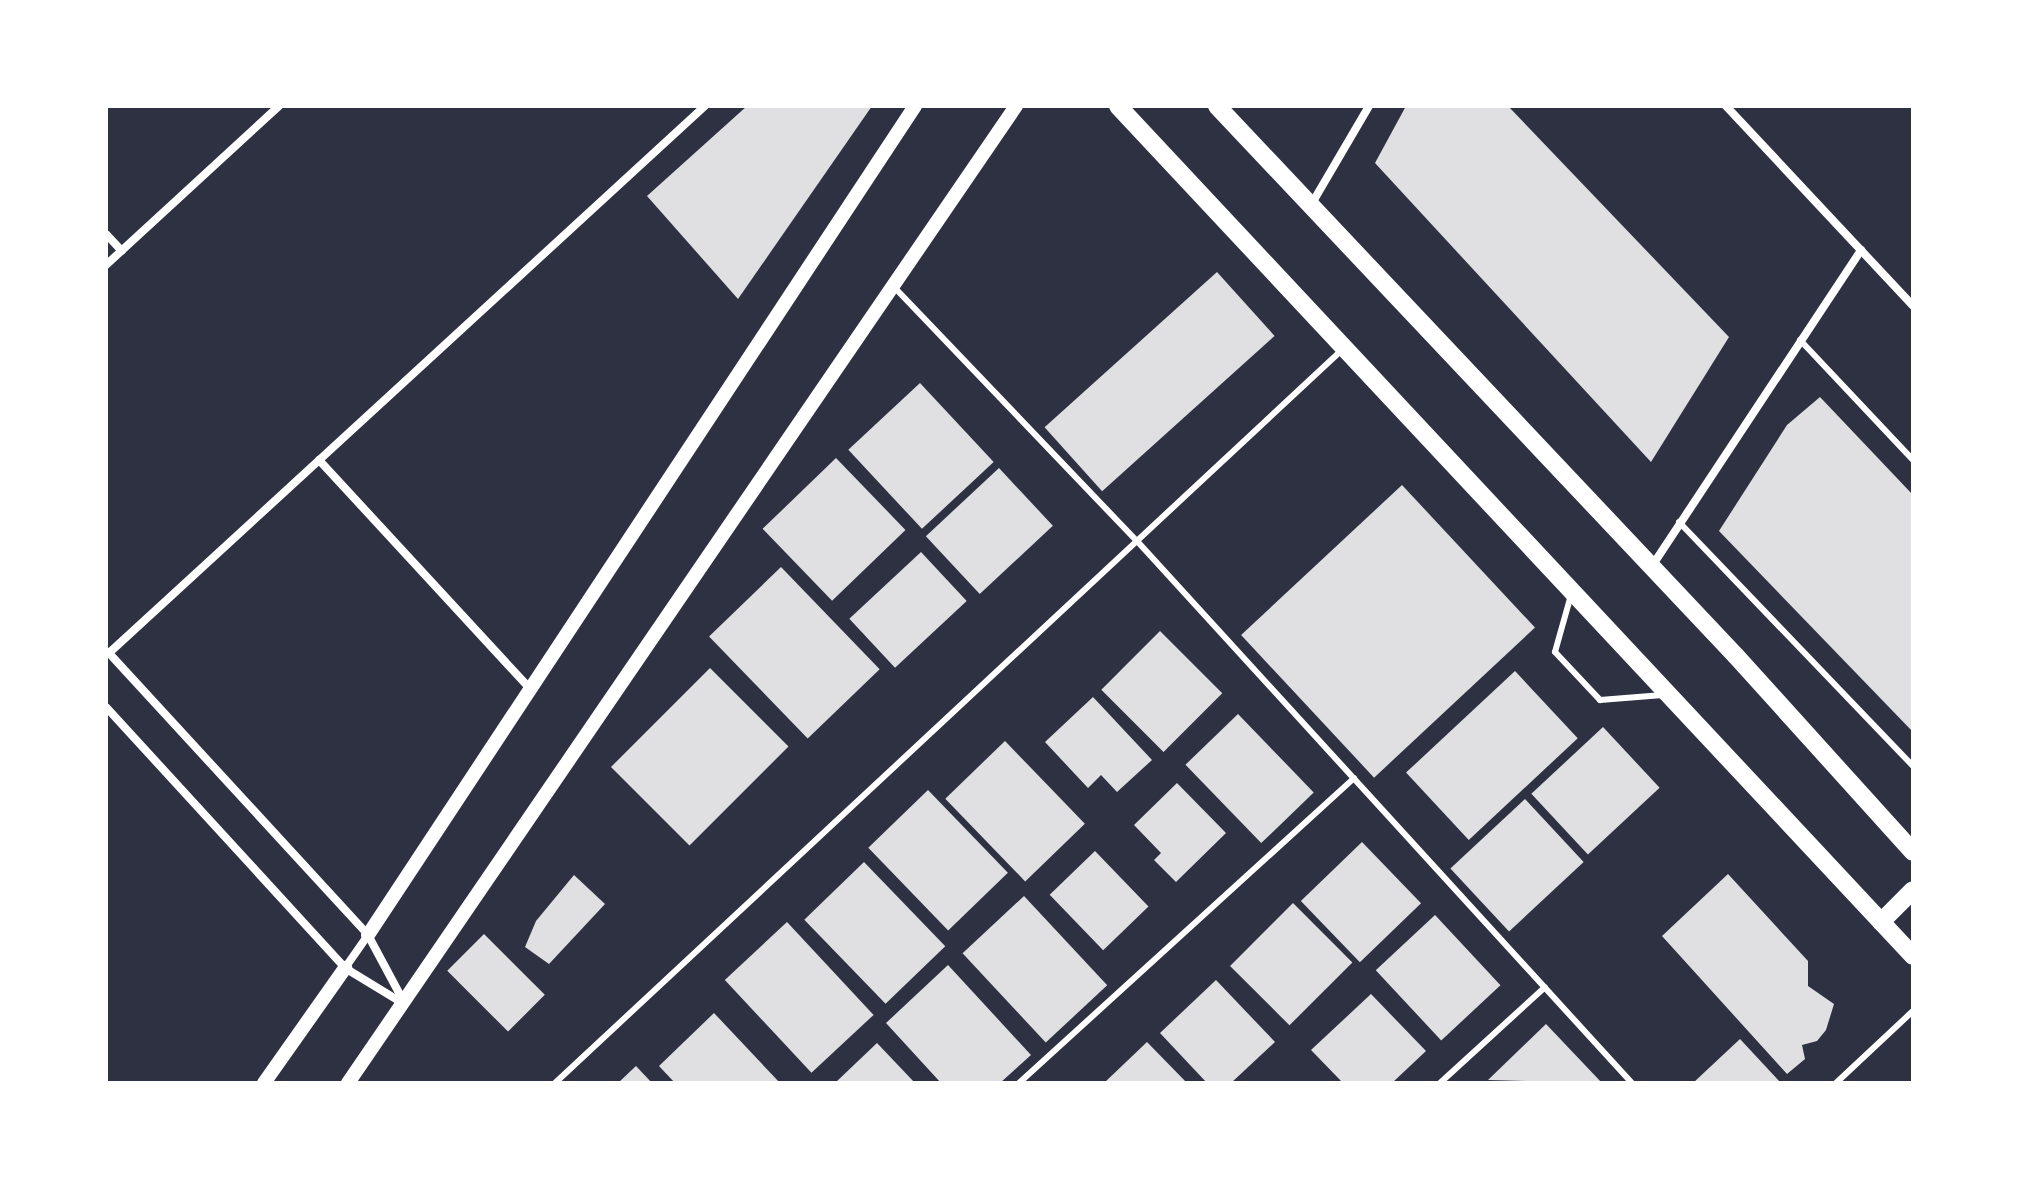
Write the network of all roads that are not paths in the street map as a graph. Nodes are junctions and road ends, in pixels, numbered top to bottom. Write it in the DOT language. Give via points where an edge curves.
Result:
graph roads {
  1 [pos="279,106"];
  2 [pos="705,106"];
  3 [pos="915,106"];
  4 [pos="1016,106"];
  5 [pos="1118,106"];
  6 [pos="1217,106"];
  7 [pos="1369,106"];
  8 [pos="1726,106"];
  9 [pos="1311,206"];
  10 [pos="106,234"];
  11 [pos="1861,250"];
  12 [pos="122,251"];
  13 [pos="106,265"];
  14 [pos="894,287"];
  15 [pos="1913,306"];
  16 [pos="1800,340"];
  17 [pos="1345,347"];
  18 [pos="319,460"];
  19 [pos="1913,460"];
  20 [pos="1679,522"];
  21 [pos="1137,541"];
  22 [pos="1652,566"];
  23 [pos="1572,591"];
  24 [pos="108,651"];
  25 [pos="530,689"];
  26 [pos="1669,694"];
  27 [pos="106,707"];
  28 [pos="1913,766"];
  29 [pos="1354,778"];
  30 [pos="1913,852"];
  31 [pos="1913,890"];
  32 [pos="1881,922"];
  33 [pos="368,935"];
  34 [pos="1913,956"];
  35 [pos="345,968"];
  36 [pos="1545,987"];
  37 [pos="405,1004"];
  38 [pos="1913,1011"];
  39 [pos="264,1083"];
  40 [pos="348,1083"];
  41 [pos="555,1083"];
  42 [pos="1019,1083"];
  43 [pos="1440,1083"];
  44 [pos="1632,1083"];
  45 [pos="1836,1083"];
  1 -- 12 [label="street"];
  2 -- 18 [label="street"];
  3 -- 25 [label="street"];
  4 -- 14 [label="street"];
  5 -- 17 [label="main road"];
  6 -- 9 [label="main road"];
  7 -- 9 [label="street"];
  8 -- 11 [label="street"];
  9 -- 22 [label="main road"];
  10 -- 12 [label="street"];
  11 -- 15 [label="street"];
  11 -- 16 [label="street"];
  12 -- 13 [label="street"];
  14 -- 21 [label="lane"];
  14 -- 37 [label="street"];
  16 -- 19 [label="lane"];
  16 -- 20 [label="street"];
  17 -- 21 [label="lane"];
  17 -- 23 [label="main road"];
  18 -- 24 [label="street"];
  18 -- 25 [label="street"];
  20 -- 22 [label="street"];
  20 -- 28 [label="lane"];
  21 -- 29 [label="lane"];
  21 -- 41 [label="lane"];
  22 -- 30 [label="main road"];
  23 -- 26 [label="main road"];
  23 -- 26 [label="lane" via="1555,652 1600,700"];
  24 -- 33 [label="street"];
  25 -- 33 [label="street"];
  26 -- 32 [label="main road"];
  27 -- 35 [label="street"];
  29 -- 36 [label="lane"];
  29 -- 42 [label="lane"];
  31 -- 32 [label="main road"];
  32 -- 34 [label="main road"];
  33 -- 35 [label="street"];
  33 -- 37 [label="street"];
  35 -- 37 [label="street"];
  35 -- 39 [label="street"];
  36 -- 43 [label="lane"];
  36 -- 44 [label="lane"];
  37 -- 40 [label="street"];
  38 -- 45 [label="lane"];
}
